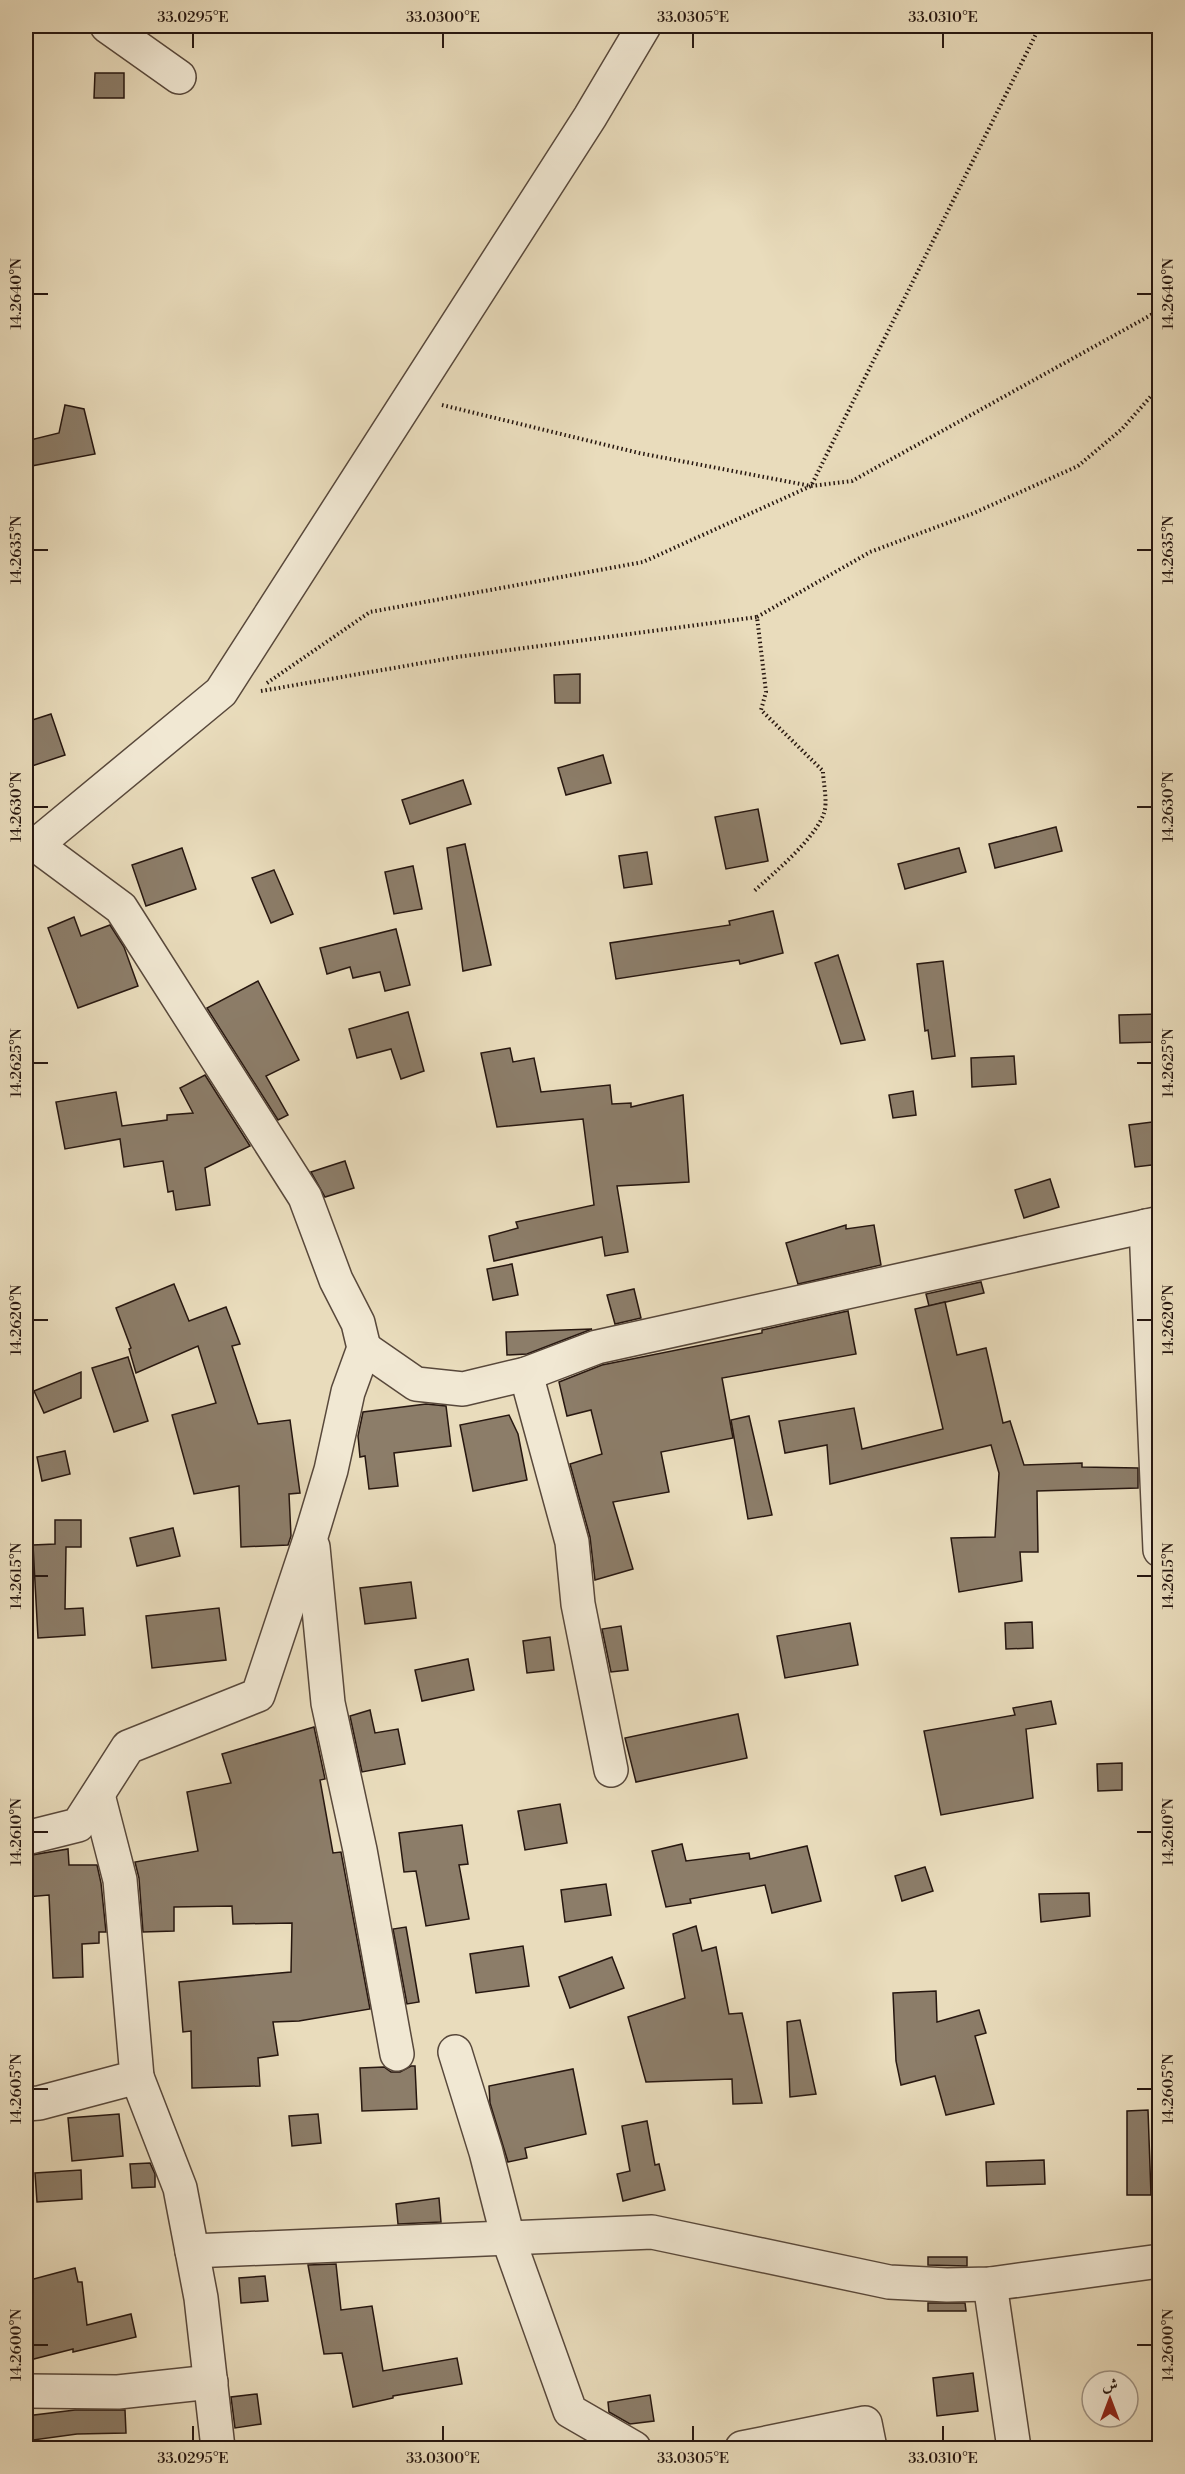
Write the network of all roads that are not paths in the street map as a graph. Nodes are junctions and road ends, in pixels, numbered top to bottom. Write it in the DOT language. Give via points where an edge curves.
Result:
graph roads {
  1 [pos="107,26"];
  2 [pos="644,26"];
  3 [pos="179,77"];
  4 [pos="31,847"];
  5 [pos="1153,1224"];
  6 [pos="364,1348"];
  7 [pos="526,1374"];
  8 [pos="312,1533"];
  9 [pos="1160,1550"];
  10 [pos="611,1770"];
  11 [pos="98,1795"];
  12 [pos="26,1839"];
  13 [pos="455,2052"];
  14 [pos="397,2054"];
  15 [pos="137,2077"];
  16 [pos="26,2104"];
  17 [pos="508,2238"];
  18 [pos="192,2251"];
  19 [pos="1160,2261"];
  20 [pos="990,2284"];
  21 [pos="211,2382"];
  22 [pos="29,2391"];
  23 [pos="218,2448"];
  24 [pos="634,2448"];
  25 [pos="742,2448"];
  26 [pos="870,2448"];
  27 [pos="1014,2448"];
  1 -- 3 [label="street"];
  2 -- 4 [label="street" via="590,117 221,692"];
  4 -- 6 [label="street" via="121,908 305,1197 336,1280 358,1323"];
  5 -- 7 [label="street" via="597,1347"];
  5 -- 9 [label="street"];
  6 -- 7 [label="street" via="416,1384 463,1389"];
  6 -- 8 [label="street" via="348,1392"];
  7 -- 10 [label="street" via="572,1542 578,1604"];
  8 -- 11 [label="street" via="258,1695 128,1747"];
  8 -- 14 [label="street" via="328,1703 360,1850"];
  11 -- 12 [label="street" via="78,1825"];
  11 -- 15 [label="street" via="120,1880"];
  13 -- 17 [label="street"];
  15 -- 16 [label="street"];
  15 -- 18 [label="street" via="180,2188"];
  17 -- 18 [label="street"];
  17 -- 20 [label="street" via="652,2232 889,2282"];
  17 -- 24 [label="street" via="570,2411"];
  18 -- 21 [label="street"];
  19 -- 20 [label="street"];
  20 -- 27 [label="street"];
  21 -- 22 [label="street" via="118,2392"];
  21 -- 23 [label="street"];
  25 -- 26 [label="street" via="865,2423"];
}
